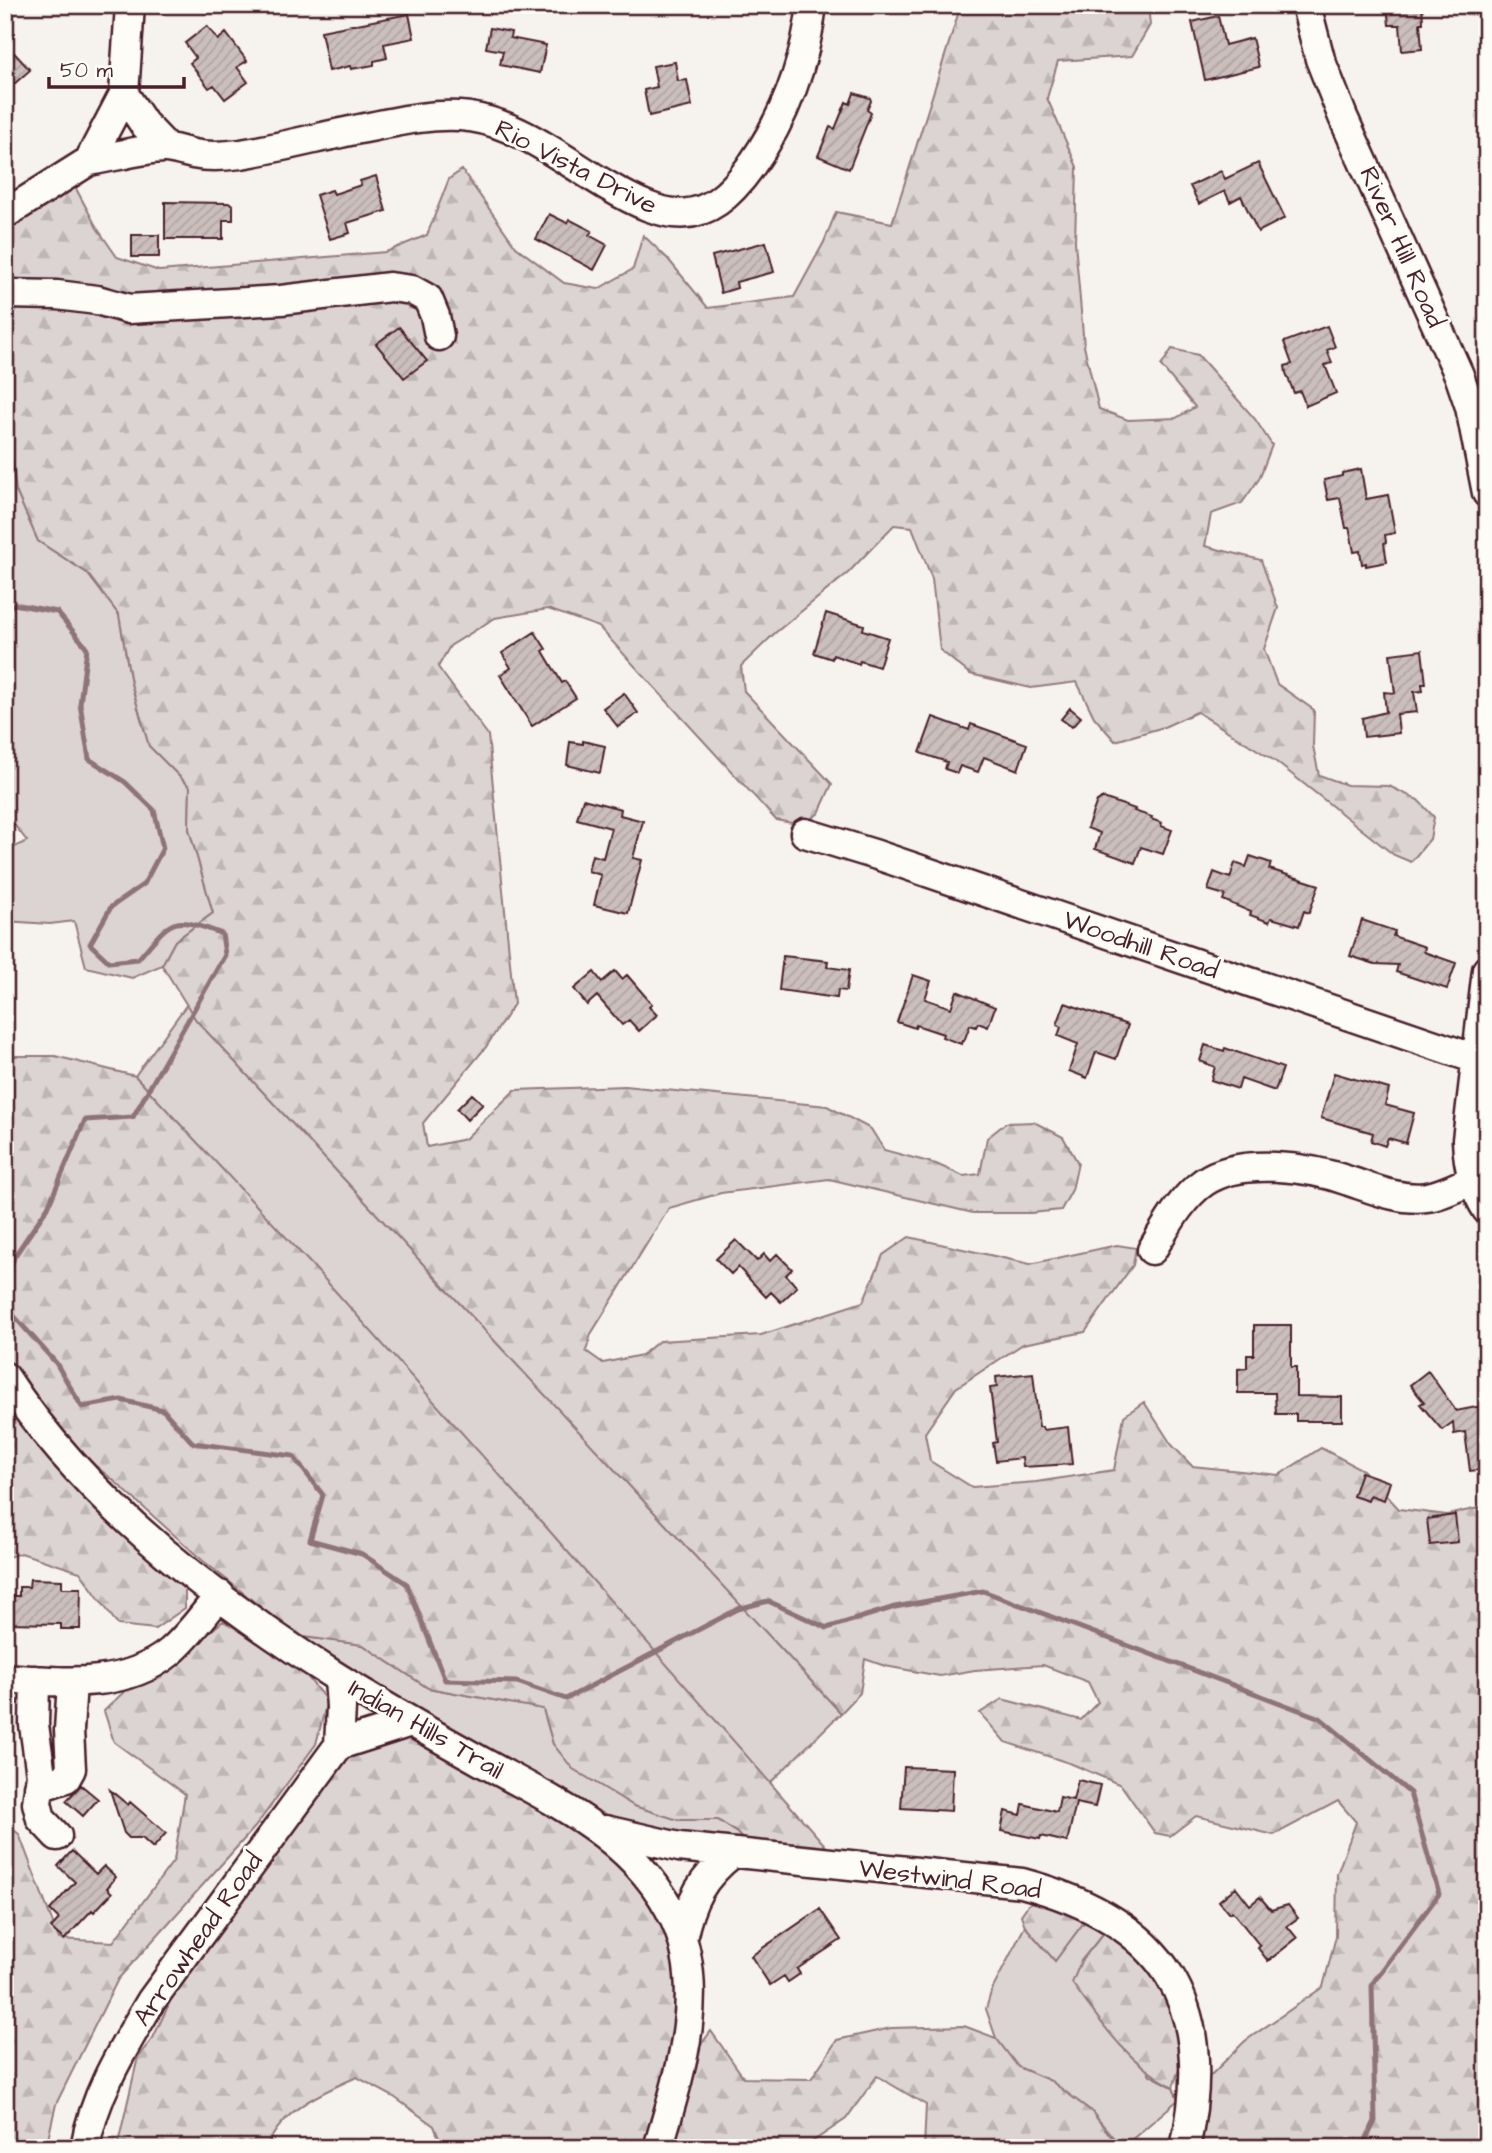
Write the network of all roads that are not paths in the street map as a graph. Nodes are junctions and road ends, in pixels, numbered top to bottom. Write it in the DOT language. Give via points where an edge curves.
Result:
graph roads {
  1 [pos="131,5"];
  2 [pos="812,5"];
  3 [pos="1306,5"];
  4 [pos="124,94"];
  5 [pos="167,148"];
  6 [pos="89,161"];
  7 [pos="5,214"];
  8 [pos="5,294"];
  9 [pos="439,336"];
  10 [pos="1487,493"];
  11 [pos="805,833"];
  12 [pos="1487,970"];
  13 [pos="1476,1059"];
  14 [pos="1472,1180"];
  15 [pos="1487,1210"];
  16 [pos="1152,1250"];
  17 [pos="5,1377"];
  18 [pos="220,1595"];
  19 [pos="5,1678"];
  20 [pos="339,1679"];
  21 [pos="35,1680"];
  22 [pos="72,1682"];
  23 [pos="411,1722"];
  24 [pos="339,1745"];
  25 [pos="39,1787"];
  26 [pos="600,1829"];
  27 [pos="57,1836"];
  28 [pos="733,1853"];
  29 [pos="682,1939"];
  30 [pos="85,2148"];
  31 [pos="658,2148"];
  32 [pos="1185,2148"];
  1 -- 4 [label="street"];
  2 -- 5 [label="street, Rio Vista Drive" via="800,68 766,144 725,196 696,211 667,213 639,205 527,138 471,117 417,117 239,154 197,155"];
  3 -- 10 [label="street, River Hill Road" via="1343,117 1459,375"];
  4 -- 5 [label="street"];
  4 -- 6 [label="street"];
  5 -- 6 [label="street, Rio Vista Drive"];
  6 -- 7 [label="street, Rio Vista Drive"];
  8 -- 9 [label="street" via="57,295 129,309 281,300 390,287 412,290 428,299"];
  11 -- 13 [label="street, Woodhill Road"];
  12 -- 13 [label="street"];
  13 -- 14 [label="street" via="1467,1140"];
  14 -- 15 [label="street"];
  14 -- 16 [label="street" via="1427,1197 1395,1195 1299,1169 1236,1169 1202,1183"];
  17 -- 18 [label="street, Indian Hills Trail" via="101,1494"];
  18 -- 20 [label="street, Indian Hills Trail"];
  18 -- 22 [label="street" via="180,1643 160,1659 118,1677"];
  19 -- 21 [label="street"];
  20 -- 23 [label="street, Indian Hills Trail"];
  20 -- 24 [label="street"];
  21 -- 22 [label="street"];
  21 -- 25 [label="street"];
  22 -- 25 [label="street" via="71,1769 65,1779"];
  23 -- 24 [label="street"];
  23 -- 26 [label="street, Indian Hills Trail"];
  24 -- 30 [label="street, Arrowhead Road" via="151,2001 100,2095"];
  25 -- 27 [label="street" via="41,1819"];
  26 -- 28 [label="street, Westwind Road" via="679,1847"];
  26 -- 29 [label="street, Indian Hills Trail" via="654,1885"];
  28 -- 29 [label="street" via="700,1886"];
  28 -- 32 [label="street, Westwind Road" via="1022,1883 1058,1892 1105,1914 1158,1959 1184,2005 1195,2064"];
  29 -- 31 [label="street, Indian Hills Trail" via="688,1970 686,2038"];
}
